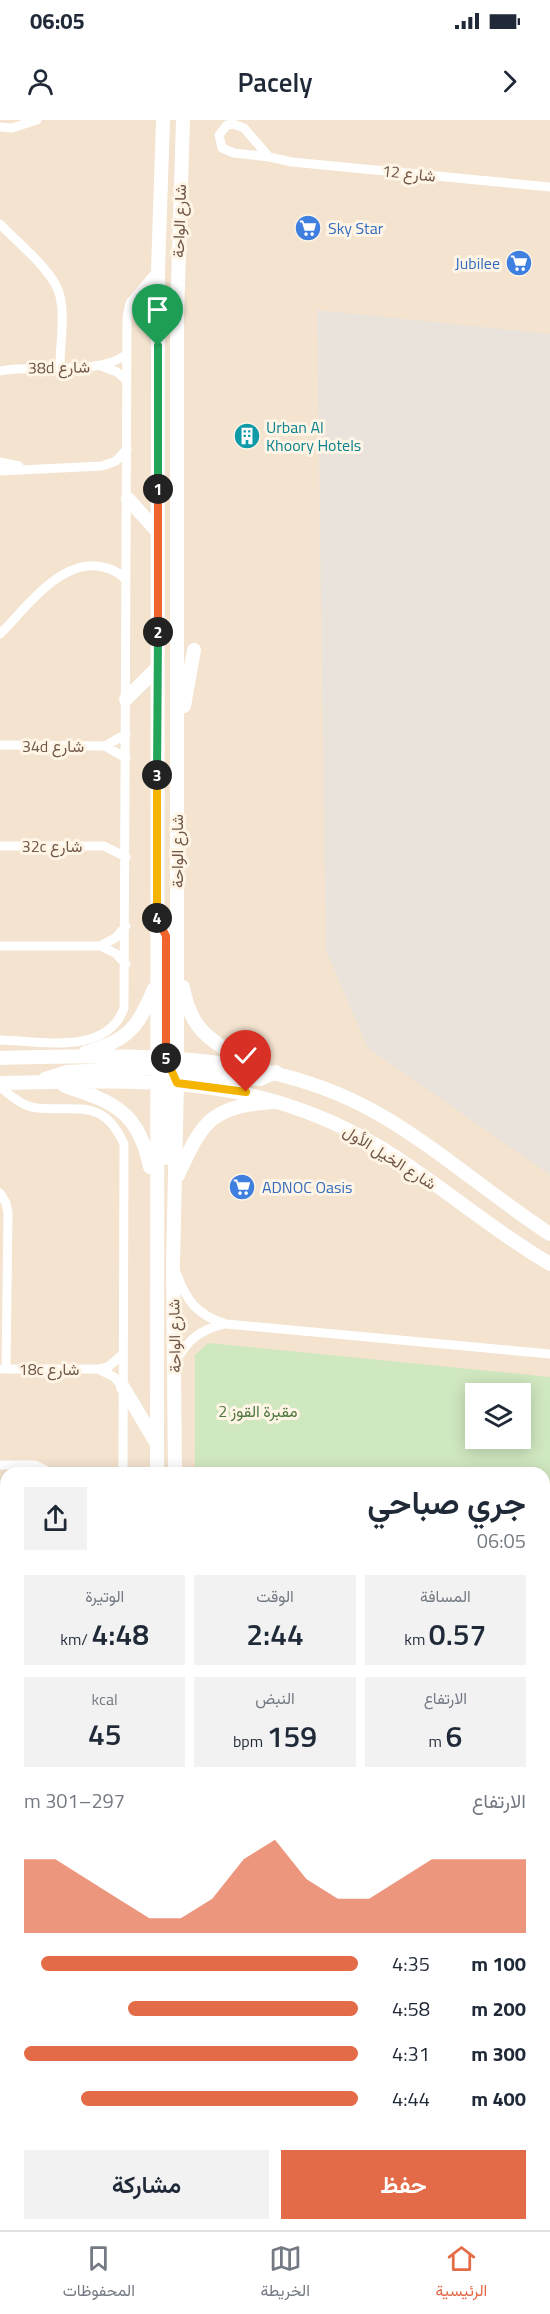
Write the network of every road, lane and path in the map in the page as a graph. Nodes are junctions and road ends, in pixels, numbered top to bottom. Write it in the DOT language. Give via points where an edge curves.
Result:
graph roads {
  1 [pos="37,120"];
  2 [pos="163,120"];
  3 [pos="183,120"];
  4 [pos="0,127"];
  5 [pos="269,157"];
  6 [pos="550,187"];
  7 [pos="0,224"];
  8 [pos="158,270"];
  9 [pos="127,354"];
  10 [pos="0,365"];
  11 [pos="60,366"];
  12 [pos="99,366"];
  13 [pos="19,368"];
  14 [pos="0,371"];
  15 [pos="127,381"];
  16 [pos="127,449"];
  17 [pos="0,462"];
  18 [pos="102,466"];
  19 [pos="27,469"];
  20 [pos="0,471"];
  21 [pos="127,479"];
  22 [pos="128,499"];
  23 [pos="158,532"];
  24 [pos="126,548"];
  25 [pos="106,567"];
  26 [pos="126,580"];
  27 [pos="0,634"];
  28 [pos="194,650"];
  29 [pos="158,667"];
  30 [pos="126,699"];
  31 [pos="126,734"];
  32 [pos="0,745"];
  33 [pos="105,746"];
  34 [pos="178,747"];
  35 [pos="126,758"];
  36 [pos="126,832"];
  37 [pos="0,846"];
  38 [pos="104,846"];
  39 [pos="126,857"];
  40 [pos="157,922"];
  41 [pos="126,926"];
  42 [pos="0,946"];
  43 [pos="100,946"];
  44 [pos="177,955"];
  45 [pos="126,964"];
  46 [pos="158,982"];
  47 [pos="0,1040"];
  48 [pos="74,1056"];
  49 [pos="0,1058"];
  50 [pos="259,1068"];
  51 [pos="166,1070"];
  52 [pos="276,1072"];
  53 [pos="54,1082"];
  54 [pos="40,1083"];
  55 [pos="0,1085"];
  56 [pos="282,1101"];
  57 [pos="175,1180"];
  58 [pos="0,1193"];
  59 [pos="156,1195"];
  60 [pos="174,1217"];
  61 [pos="550,1234"];
  62 [pos="4,1256"];
  63 [pos="173,1264"];
  64 [pos="550,1264"];
  65 [pos="226,1324"];
  66 [pos="123,1354"];
  67 [pos="550,1354"];
  68 [pos="175,1362"];
  69 [pos="3,1369"];
  70 [pos="98,1369"];
  71 [pos="123,1387"];
  72 [pos="157,1444"];
  73 [pos="0,1465"];
  74 [pos="39,1467"];
  75 [pos="123,1467"];
  76 [pos="157,1467"];
  77 [pos="175,1467"];
  1 -- 4 [label="street" via="12,128"];
  2 -- 8 [label="street, شارع الواحة"];
  3 -- 34 [label="street, شارع الواحة" via="177,317"];
  5 -- 5 [label="street, شارع 12" via="244,128 233,124 222,130 219,142 228,151"];
  5 -- 6 [label="street, شارع 12"];
  7 -- 11 [label="street" via="58,289"];
  8 -- 9 [label="street" via="128,309"];
  8 -- 23 [label="street, شارع الواحة"];
  9 -- 12 [label="street, 38d شارع"];
  9 -- 15 [label="street"];
  10 -- 13 [label="street, 38d شارع"];
  11 -- 12 [label="street, 38d شارع"];
  11 -- 13 [label="street, 38d شارع"];
  12 -- 15 [label="street, 38d شارع" via="111,369"];
  13 -- 14 [label="street, 38d شارع"];
  15 -- 16 [label="street"];
  16 -- 18 [label="street" via="116,461"];
  16 -- 21 [label="street"];
  17 -- 19 [label="street"];
  18 -- 19 [label="street"];
  18 -- 21 [label="street"];
  19 -- 20 [label="street"];
  21 -- 22 [label="street"];
  22 -- 23 [label="street"];
  22 -- 24 [label="street"];
  23 -- 29 [label="street, شارع الواحة"];
  24 -- 25 [label="street" via="118,560"];
  24 -- 26 [label="street"];
  25 -- 26 [label="street"];
  25 -- 27 [label="street" via="81,566 63,573"];
  26 -- 30 [label="street"];
  28 -- 34 [label="street"];
  29 -- 30 [label="street"];
  29 -- 40 [label="street, شارع الواحة"];
  30 -- 31 [label="street"];
  31 -- 33 [label="street, 34d شارع"];
  31 -- 35 [label="street"];
  32 -- 33 [label="street, 34d شارع"];
  33 -- 35 [label="street, 34d شارع"];
  34 -- 44 [label="street, شارع الواحة"];
  35 -- 36 [label="street"];
  36 -- 38 [label="street, 32c شارع"];
  36 -- 39 [label="street"];
  37 -- 38 [label="street, 32c شارع"];
  38 -- 39 [label="street, 32c شارع"];
  39 -- 41 [label="street"];
  40 -- 46 [label="street, شارع الواحة"];
  40 -- 51 [label="street" via="166,936"];
  41 -- 43 [label="street" via="115,939"];
  41 -- 45 [label="street"];
  42 -- 43 [label="street"];
  43 -- 45 [label="street"];
  44 -- 50 [label="street" via="188,1010 200,1031"];
  44 -- 51 [label="street, شارع الواحة"];
  45 -- 47 [label="street" via="124,1008 108,1033 81,1041"];
  46 -- 48 [label="street" via="133,1031 116,1042"];
  46 -- 51 [label="street, شارع الواحة"];
  48 -- 49 [label="street, شارع الخيل الأول"];
  48 -- 51 [label="street, شارع الخيل الأول"];
  50 -- 51 [label="street, شارع الخيل الأول"];
  50 -- 52 [label="street, شارع الخيل الأول"];
  51 -- 52 [label="street" via="260,1079"];
  51 -- 53 [label="street, شارع الخيل الأول"];
  51 -- 54 [label="street" via="67,1072"];
  51 -- 56 [label="street, شارع الخيل الأول"];
  51 -- 57 [label="street, شارع الواحة"];
  51 -- 59 [label="street, شارع الواحة"];
  51 -- 60 [label="street" via="167,1207"];
  52 -- 61 [label="street, شارع الخيل الأول" via="369,1109"];
  53 -- 54 [label="street, شارع الخيل الأول"];
  53 -- 59 [label="street" via="106,1100 126,1114 145,1143"];
  54 -- 55 [label="street, شارع الخيل الأول"];
  55 -- 66 [label="street" via="30,1106 92,1110 118,1130 125,1154"];
  56 -- 57 [label="street" via="241,1105 211,1120 196,1137"];
  56 -- 64 [label="street, شارع الخيل الأول" via="379,1147"];
  57 -- 60 [label="street, شارع الواحة"];
  58 -- 62 [label="street" via="8,1213"];
  59 -- 72 [label="street, شارع الواحة"];
  60 -- 63 [label="street, شارع الواحة"];
  62 -- 69 [label="street"];
  63 -- 65 [label="street" via="190,1304 209,1319"];
  63 -- 68 [label="street, شارع الواحة"];
  65 -- 67 [label="street"];
  65 -- 68 [label="street" via="199,1332"];
  66 -- 70 [label="street, 18c شارع" via="108,1367"];
  66 -- 71 [label="street"];
  68 -- 77 [label="street, شارع الواحة"];
  69 -- 70 [label="street, 18c شارع"];
  70 -- 71 [label="street, 18c شارع"];
  71 -- 72 [label="street"];
  71 -- 75 [label="street"];
  72 -- 76 [label="street, شارع الواحة"];
  73 -- 74 [label="street"];
}
